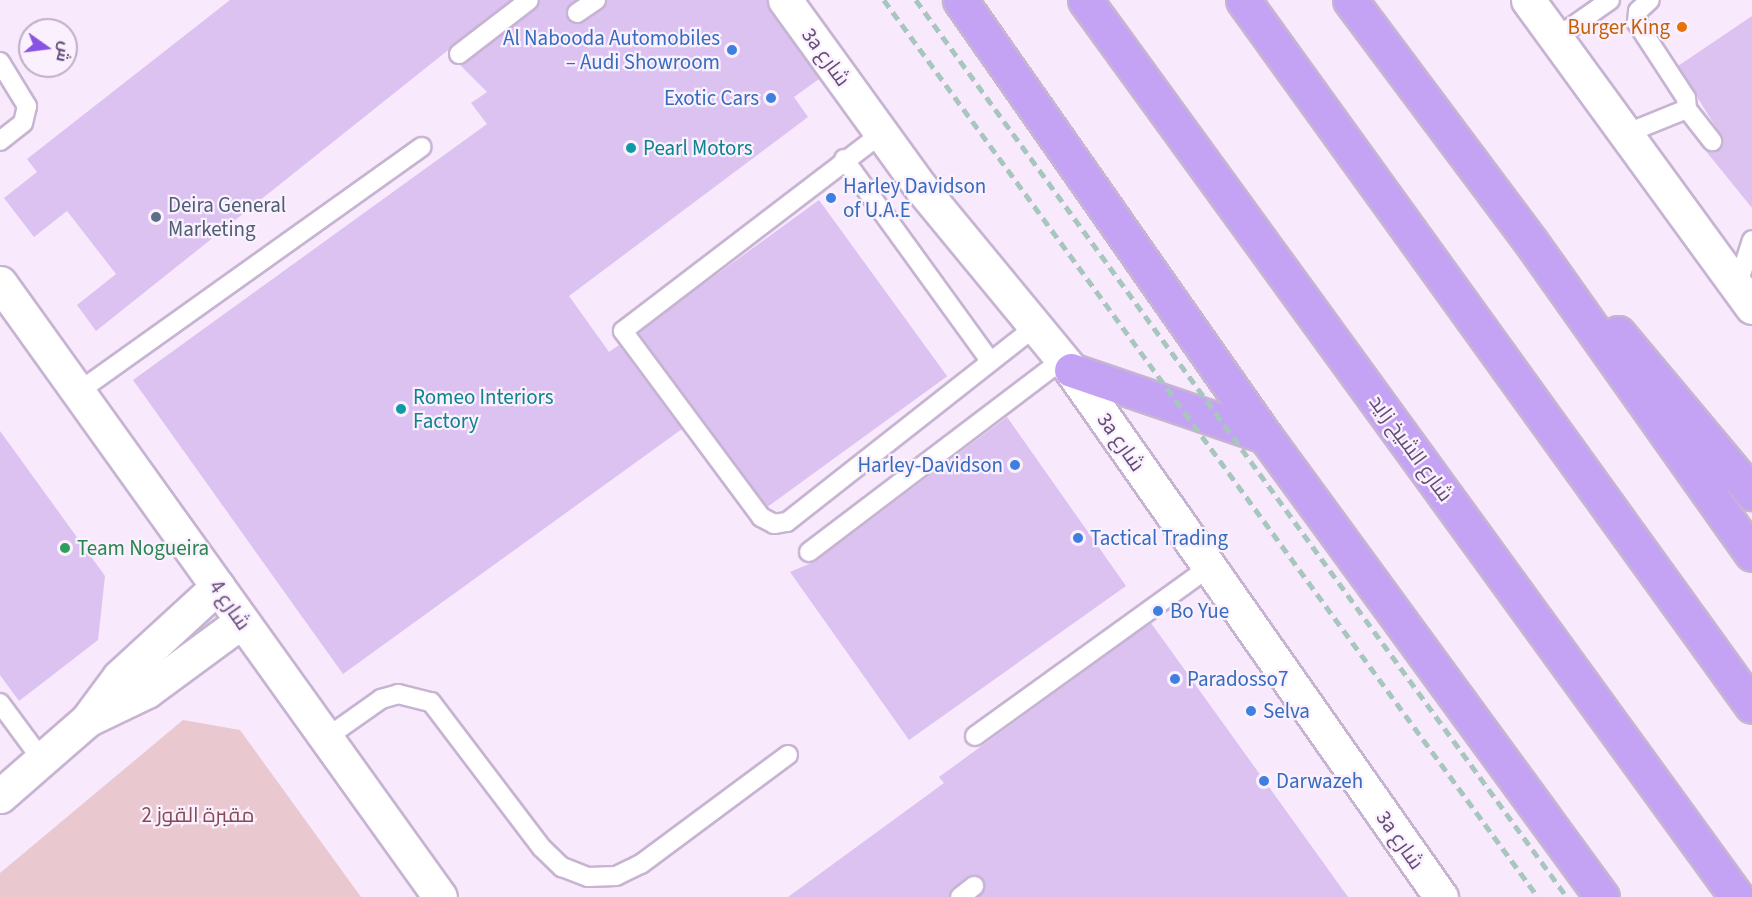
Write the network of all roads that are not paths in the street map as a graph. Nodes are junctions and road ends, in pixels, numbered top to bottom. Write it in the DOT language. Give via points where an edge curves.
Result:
graph roads {
  1 [pos="529,0"];
  2 [pos="596,0"];
  3 [pos="785,0"];
  4 [pos="960,0"];
  5 [pos="1085,0"];
  6 [pos="1243,0"];
  7 [pos="1350,0"];
  8 [pos="1528,0"];
  9 [pos="1610,0"];
  10 [pos="1650,0"];
  11 [pos="577,13"];
  12 [pos="1556,38"];
  13 [pos="459,54"];
  14 [pos="0,62"];
  15 [pos="1687,109"];
  16 [pos="882,133"];
  17 [pos="1625,134"];
  18 [pos="0,141"];
  19 [pos="1712,141"];
  20 [pos="422,147"];
  21 [pos="844,159"];
  22 [pos="1752,240"];
  23 [pos="1531,242"];
  24 [pos="0,283"];
  25 [pos="1745,297"];
  26 [pos="1035,327"];
  27 [pos="990,361"];
  28 [pos="1067,365"];
  29 [pos="78,392"];
  30 [pos="1265,436"];
  31 [pos="1752,493"];
  32 [pos="809,552"];
  33 [pos="1752,554"];
  34 [pos="1209,567"];
  35 [pos="218,586"];
  36 [pos="242,621"];
  37 [pos="0,703"];
  38 [pos="1752,706"];
  39 [pos="87,720"];
  40 [pos="975,736"];
  41 [pos="326,738"];
  42 [pos="788,755"];
  43 [pos="42,760"];
  44 [pos="0,796"];
  45 [pos="440,897"];
  46 [pos="1441,897"];
  47 [pos="1602,897"];
  48 [pos="1737,897"];
  1 -- 13 [label="lane"];
  2 -- 11 [label="lane"];
  3 -- 16 [label="street, 3a شارع"];
  4 -- 30 [label="highway"];
  5 -- 48 [label="highway, شارع الشيخ زايد"];
  6 -- 38 [label="highway"];
  7 -- 23 [label="highway"];
  8 -- 12 [label="street"];
  9 -- 12 [label="lane"];
  10 -- 15 [label="lane" via="1638,11 1637,23 1686,98"];
  12 -- 17 [label="street"];
  14 -- 18 [label="lane" via="27,106 23,123"];
  15 -- 17 [label="lane"];
  15 -- 19 [label="lane"];
  16 -- 21 [label="lane"];
  16 -- 26 [label="street, 3a شارع"];
  17 -- 25 [label="street"];
  20 -- 29 [label="lane"];
  21 -- 27 [label="lane"];
  21 -- 27 [label="lane" via="628,323 625,340 761,517 774,524 787,522"];
  22 -- 25 [label="lane"];
  23 -- 31 [label="highway" via="1618,333"];
  23 -- 33 [label="highway"];
  24 -- 29 [label="street, شارع 4"];
  26 -- 27 [label="lane"];
  26 -- 28 [label="street, 3a شارع"];
  28 -- 30 [label="highway"];
  28 -- 32 [label="lane"];
  28 -- 34 [label="street, 3a شارع"];
  29 -- 35 [label="street, شارع 4"];
  30 -- 47 [label="highway"];
  34 -- 40 [label="lane"];
  34 -- 46 [label="street, 3a شارع"];
  35 -- 36 [label="street, شارع 4"];
  35 -- 39 [label="street" via="119,677"];
  36 -- 39 [label="street" via="147,691"];
  36 -- 41 [label="street, شارع 4"];
  37 -- 43 [label="lane"];
  39 -- 43 [label="street"];
  41 -- 42 [label="lane" via="381,699 407,694 432,702 542,848 562,867 588,877 616,876 641,864"];
  41 -- 45 [label="street, شارع 4"];
  43 -- 44 [label="street"];
}
